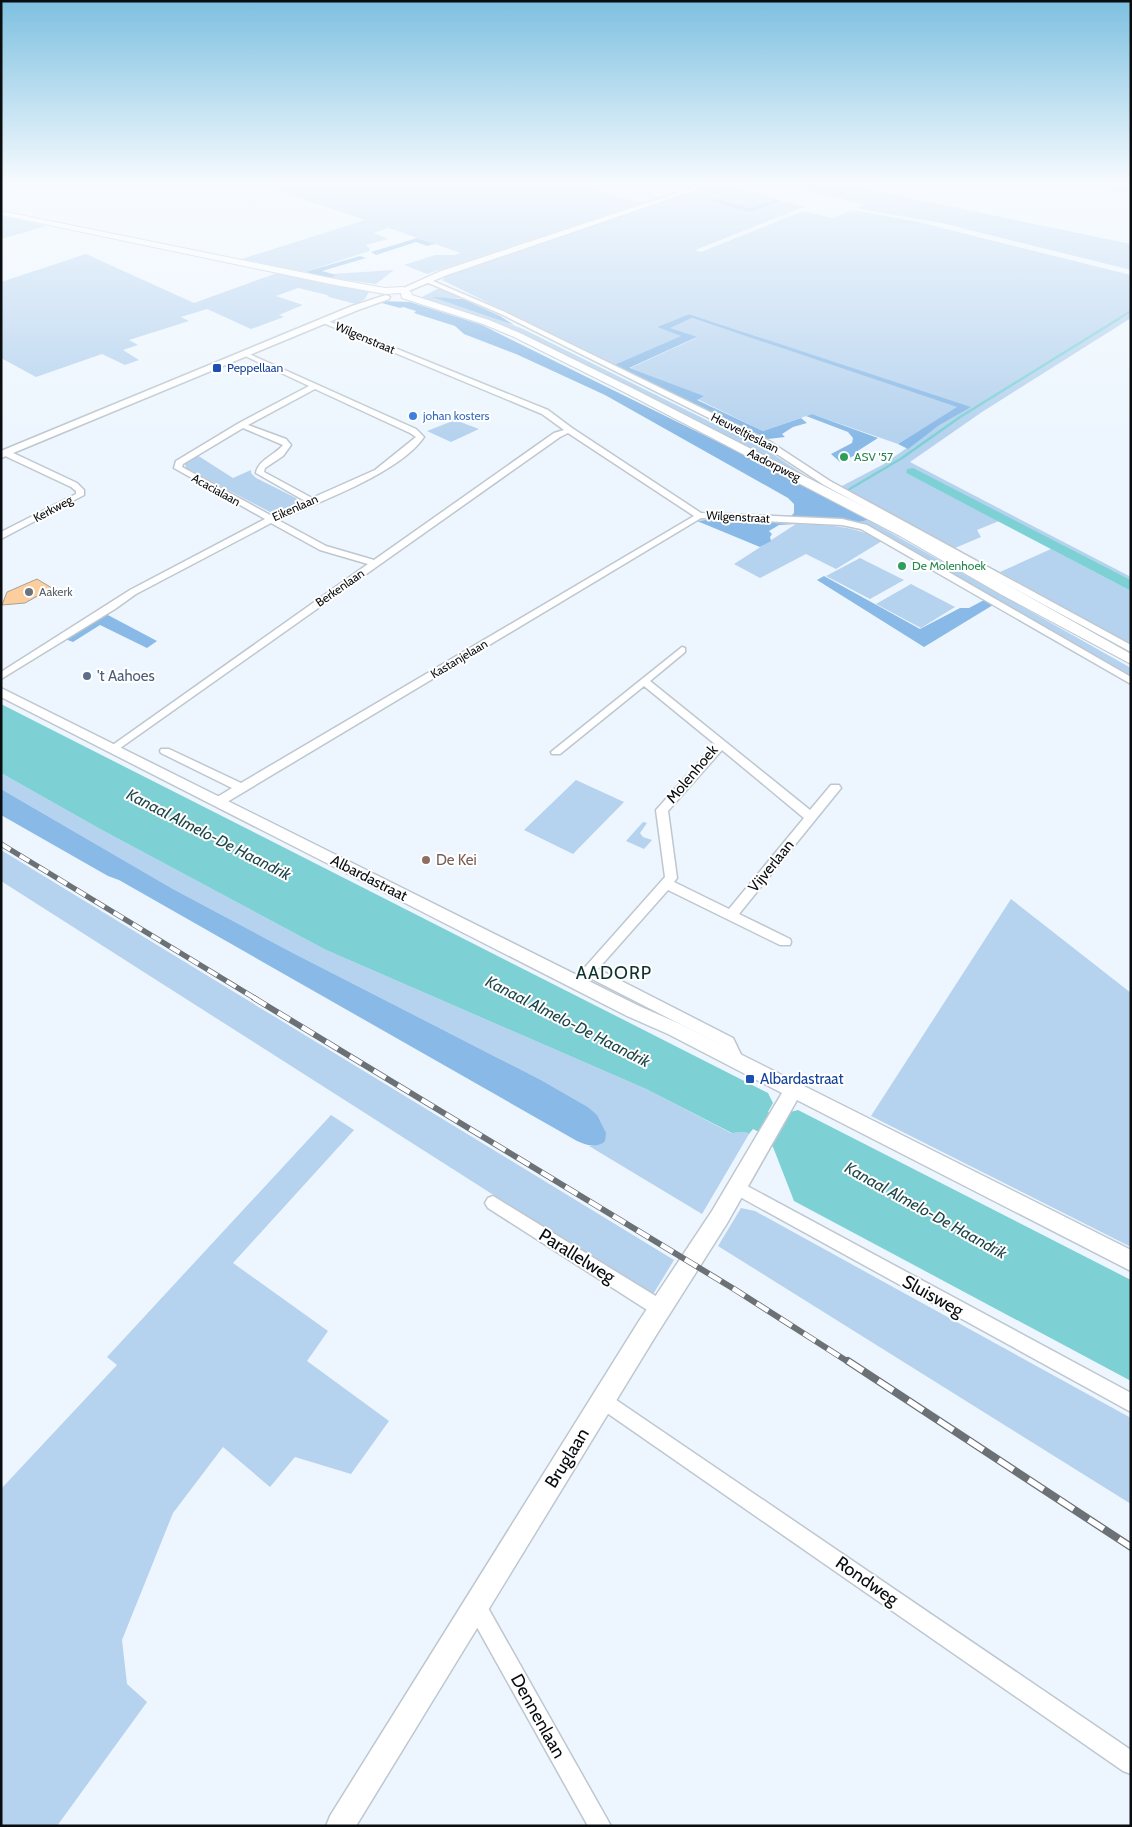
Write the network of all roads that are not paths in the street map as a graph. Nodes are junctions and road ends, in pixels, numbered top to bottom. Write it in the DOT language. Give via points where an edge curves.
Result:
graph roads {
  1 [pos="263,268"];
  2 [pos="461,268"];
  3 [pos="426,280"];
  4 [pos="404,293"];
  5 [pos="385,294"];
  6 [pos="323,321"];
  7 [pos="245,354"];
  8 [pos="315,386"];
  9 [pos="242,425"];
  10 [pos="569,430"];
  11 [pos="4,454"];
  12 [pos="310,501"];
  13 [pos="699,515"];
  14 [pos="270,520"];
  15 [pos="1,536"];
  16 [pos="376,563"];
  17 [pos="1131,649"];
  18 [pos="682,650"];
  19 [pos="1131,660"];
  20 [pos="1,676"];
  21 [pos="1131,681"];
  22 [pos="645,682"];
  23 [pos="1,692"];
  24 [pos="721,744"];
  25 [pos="112,749"];
  26 [pos="165,751"];
  27 [pos="556,752"];
  28 [pos="241,788"];
  29 [pos="835,788"];
  30 [pos="218,802"];
  31 [pos="811,816"];
  32 [pos="667,884"];
  33 [pos="731,915"];
  34 [pos="785,942"];
  35 [pos="583,977"];
  36 [pos="793,1090"];
  37 [pos="736,1186"];
  38 [pos="493,1204"];
  39 [pos="1131,1261"];
  40 [pos="661,1308"];
  41 [pos="604,1400"];
  42 [pos="1131,1404"];
  43 [pos="476,1606"];
  44 [pos="1131,1763"];
  45 [pos="340,1826"];
  46 [pos="600,1826"];
  1 -- 5 [label="main road"];
  2 -- 3 [label="street"];
  3 -- 4 [label="street"];
  3 -- 17 [label="street, Heuveltjeslaan" via="766,442 827,483"];
  4 -- 5 [label="main road" via="396,298"];
  4 -- 19 [label="main road, Aadorpweg" via="494,325 628,390 905,533"];
  5 -- 6 [label="street"];
  6 -- 7 [label="street"];
  6 -- 10 [label="street, Wilgenstraat" via="545,412"];
  7 -- 8 [label="street, Eikenlaan"];
  7 -- 11 [label="street"];
  8 -- 9 [label="street, Acacialaan"];
  8 -- 12 [label="street, Eikenlaan" via="420,437 378,472"];
  9 -- 12 [label="street" via="288,445 261,467 260,473"];
  9 -- 14 [label="street, Acacialaan" via="184,460 178,468"];
  10 -- 13 [label="street, Wilgenstraat"];
  10 -- 16 [label="street, Berkenlaan" via="557,435"];
  11 -- 15 [label="street, Kerkweg" via="74,485 80,490 80,495"];
  12 -- 14 [label="street, Eikenlaan"];
  13 -- 21 [label="street, Wilgenstraat" via="857,524"];
  13 -- 28 [label="street, Kastanjelaan"];
  14 -- 16 [label="street, Acacialaan" via="323,548"];
  14 -- 20 [label="street, Eikenlaan" via="133,592"];
  16 -- 25 [label="street, Berkenlaan"];
  18 -- 22 [label="street"];
  22 -- 24 [label="street, Molenhoek"];
  22 -- 27 [label="street"];
  23 -- 25 [label="street, Albardastraat"];
  24 -- 31 [label="street"];
  24 -- 32 [label="street, Molenhoek" via="662,810 671,878"];
  25 -- 30 [label="street, Albardastraat"];
  26 -- 28 [label="street"];
  28 -- 30 [label="street, Kastanjelaan"];
  29 -- 31 [label="street, Vijverlaan"];
  30 -- 35 [label="street, Albardastraat"];
  31 -- 33 [label="street, Vijverlaan"];
  32 -- 33 [label="street"];
  32 -- 35 [label="street"];
  33 -- 34 [label="street"];
  35 -- 36 [label="street, Albardastraat" via="633,1011"];
  36 -- 37 [label="street, Bruglaan"];
  36 -- 39 [label="street, Albardastraat"];
  37 -- 40 [label="street, Bruglaan"];
  37 -- 42 [label="street, Sluisweg"];
  38 -- 40 [label="street, Parallelweg"];
  40 -- 41 [label="street, Bruglaan"];
  41 -- 43 [label="street, Bruglaan"];
  41 -- 44 [label="street, Rondweg"];
  43 -- 45 [label="street, Bruglaan"];
  43 -- 46 [label="street, Dennenlaan"];
}
